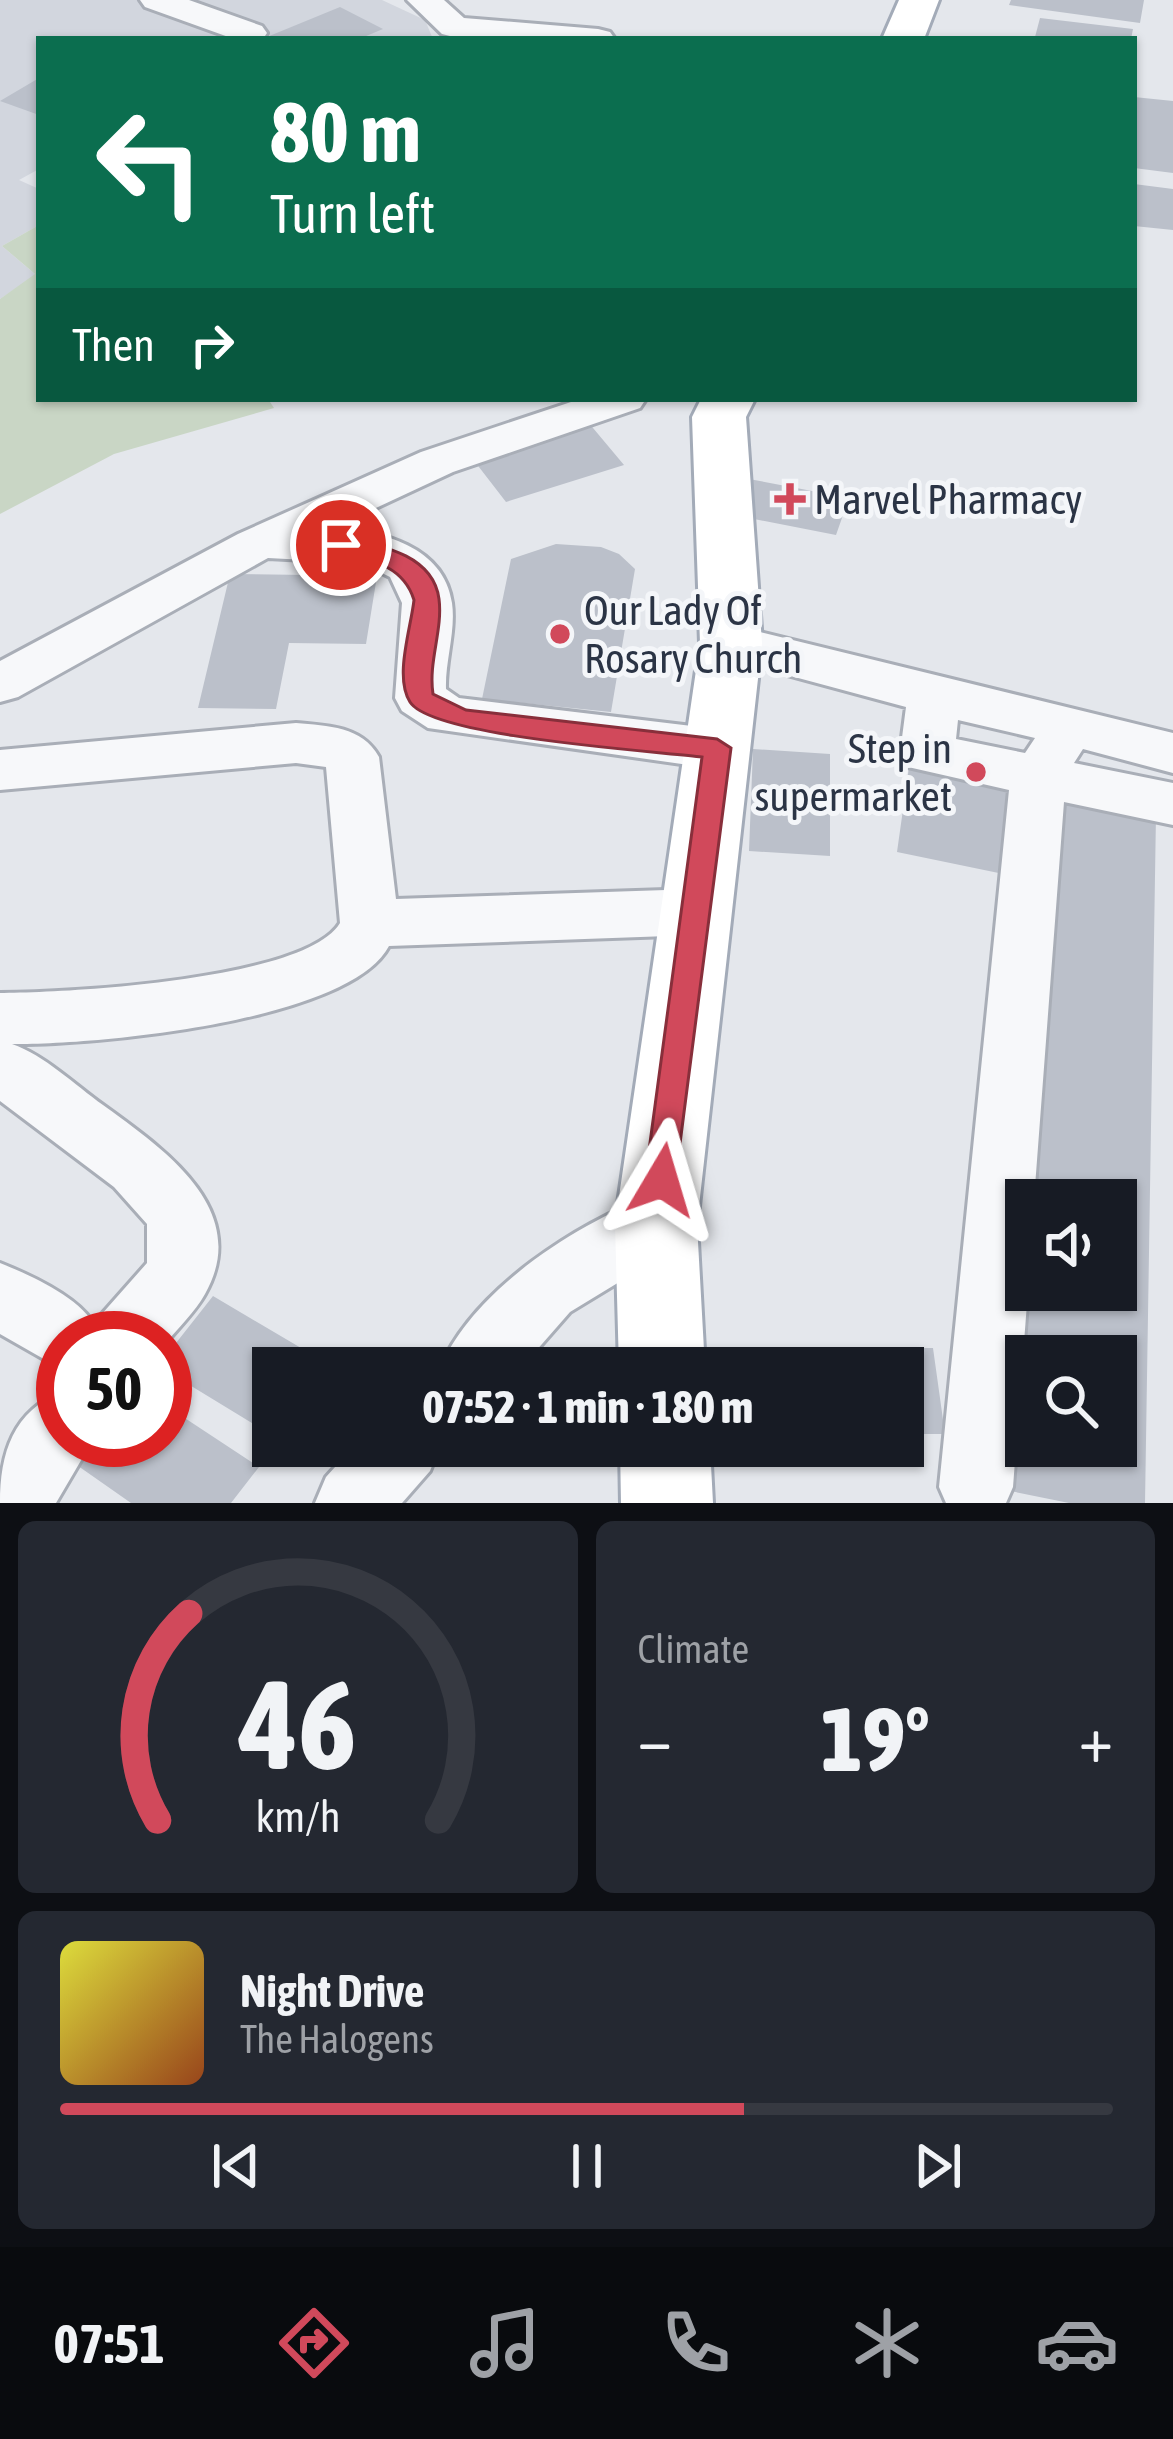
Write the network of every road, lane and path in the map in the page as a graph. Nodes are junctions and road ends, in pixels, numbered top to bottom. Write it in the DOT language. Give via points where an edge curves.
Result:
graph roads {
  1 [pos="157,0"];
  2 [pos="424,0"];
  3 [pos="621,0"];
  4 [pos="919,0"];
  5 [pos="250,33"];
  6 [pos="454,33"];
  7 [pos="539,36"];
  8 [pos="597,36"];
  9 [pos="904,36"];
  10 [pos="615,402"];
  11 [pos="726,402"];
  12 [pos="255,545"];
  13 [pos="731,643"];
  14 [pos="0,684"];
  15 [pos="717,748"];
  16 [pos="1054,751"];
  17 [pos="1173,754"];
  18 [pos="0,770"];
  19 [pos="1173,804"];
  20 [pos="696,912"];
  21 [pos="369,923"];
  22 [pos="0,1018"];
  23 [pos="0,1066"];
  24 [pos="656,1224"];
  25 [pos="0,1295"];
  26 [pos="149,1311"];
  27 [pos="36,1319"];
  28 [pos="494,1347"];
  29 [pos="661,1347"];
  30 [pos="36,1467"];
  31 [pos="385,1467"];
  32 [pos="665,1467"];
  33 [pos="976,1487"];
  34 [pos="13,1503"];
  35 [pos="352,1503"];
  36 [pos="667,1503"];
  1 -- 5 [label="street"];
  2 -- 6 [label="street"];
  3 -- 8 [label="street"];
  4 -- 9 [label="main road"];
  6 -- 7 [label="street"];
  10 -- 12 [label="street" via="437,462"];
  11 -- 13 [label="main road" via="719,417"];
  12 -- 14 [label="street"];
  12 -- 15 [label="street" via="393,556 427,600 421,698 448,715"];
  13 -- 15 [label="main road"];
  13 -- 16 [label="street" via="934,696 927,753"];
  15 -- 20 [label="main road"];
  16 -- 17 [label="street"];
  16 -- 19 [label="street"];
  16 -- 33 [label="street"];
  18 -- 21 [label="street" via="296,743 342,749 352,757"];
  20 -- 21 [label="street"];
  20 -- 24 [label="main road"];
  21 -- 22 [label="street" via="347,956 298,978 103,1013"];
  23 -- 26 [label="street" via="137,1167 178,1211 180,1275"];
  24 -- 28 [label="street" via="546,1289"];
  24 -- 29 [label="main road"];
  25 -- 27 [label="street"];
  30 -- 34 [label="street"];
  31 -- 35 [label="street"];
  32 -- 36 [label="main road"];
}
